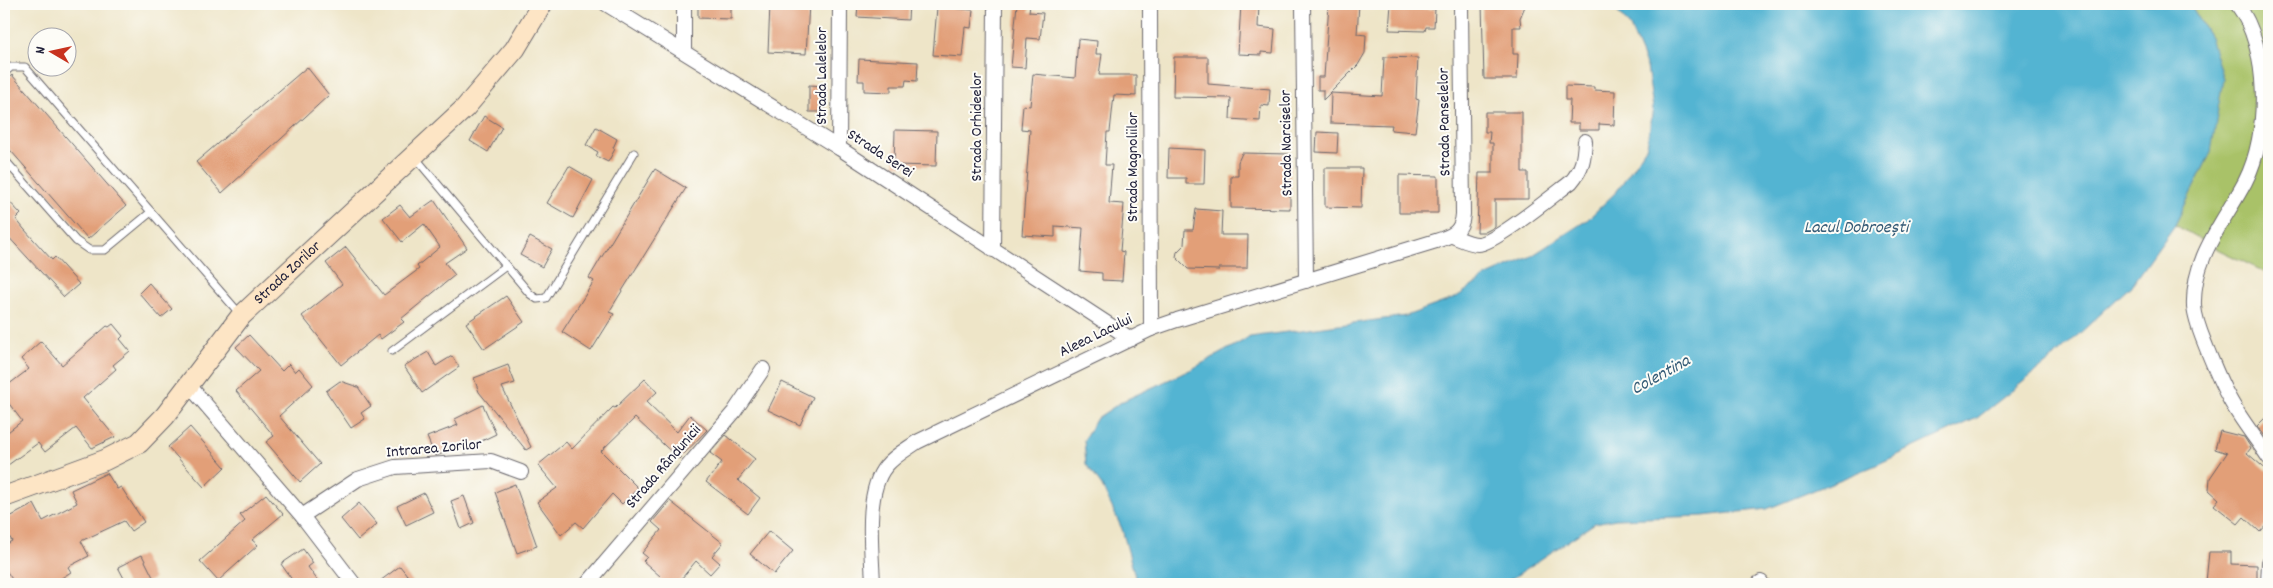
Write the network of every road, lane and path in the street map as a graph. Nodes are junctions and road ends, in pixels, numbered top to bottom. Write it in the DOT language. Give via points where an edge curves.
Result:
graph roads {
  1 [pos="542,4"];
  2 [pos="606,4"];
  3 [pos="684,4"];
  4 [pos="840,4"];
  5 [pos="995,4"];
  6 [pos="1150,4"];
  7 [pos="1303,4"];
  8 [pos="1461,4"];
  9 [pos="2237,4"];
  10 [pos="684,51"];
  11 [pos="4,73"];
  12 [pos="1585,141"];
  13 [pos="839,148"];
  14 [pos="634,153"];
  15 [pos="414,155"];
  16 [pos="4,159"];
  17 [pos="151,212"];
  18 [pos="1452,236"];
  19 [pos="993,250"];
  20 [pos="506,266"];
  21 [pos="1306,281"];
  22 [pos="242,316"];
  23 [pos="1151,329"];
  24 [pos="1131,339"];
  25 [pos="392,351"];
  26 [pos="763,369"];
  27 [pos="188,384"];
  28 [pos="2269,458"];
  29 [pos="521,472"];
  30 [pos="4,496"];
  31 [pos="302,516"];
  32 [pos="2269,563"];
  33 [pos="354,584"];
  34 [pos="587,584"];
  35 [pos="873,584"];
  36 [pos="2268,584"];
  1 -- 15 [label="street, Strada Zorilor" via="515,49 490,79 465,108"];
  2 -- 10 [label="street, Strada Serei"];
  3 -- 10 [label="street"];
  4 -- 13 [label="street, Strada Lalelelor"];
  5 -- 19 [label="street, Strada Orhideelor"];
  6 -- 23 [label="street, Strada Magnoliilor"];
  7 -- 21 [label="street, Strada Narciselor"];
  8 -- 18 [label="street, Strada Panselelor" via="1464,214 1463,223"];
  9 -- 28 [label="street" via="2260,56 2262,124 2246,180 2202,257 2194,309 2201,334 2230,400"];
  10 -- 13 [label="street, Strada Serei"];
  11 -- 17 [label="lane" via="11,67 25,67"];
  12 -- 18 [label="street" via="1583,164 1571,182 1500,234 1478,244"];
  13 -- 19 [label="street, Strada Serei"];
  14 -- 20 [label="lane" via="546,298 538,299 530,294"];
  15 -- 20 [label="lane"];
  15 -- 22 [label="street, Strada Zorilor"];
  16 -- 17 [label="lane" via="76,241 89,250 105,250"];
  17 -- 22 [label="lane"];
  18 -- 21 [label="street, Aleea Lacului"];
  19 -- 24 [label="street, Strada Serei"];
  20 -- 25 [label="lane"];
  21 -- 23 [label="street, Aleea Lacului"];
  22 -- 27 [label="street, Strada Zorilor"];
  23 -- 24 [label="street, Aleea Lacului"];
  24 -- 35 [label="street, Aleea Lacului" via="924,439 886,466 873,498"];
  26 -- 34 [label="street, Strada Rândunicii" via="734,412"];
  27 -- 30 [label="street, Strada Zorilor" via="139,443 105,460"];
  27 -- 31 [label="street"];
  29 -- 31 [label="street, Intrarea Zorilor" via="491,461 395,467 358,479"];
  31 -- 33 [label="street"];
  32 -- 36 [label="street"];
}
